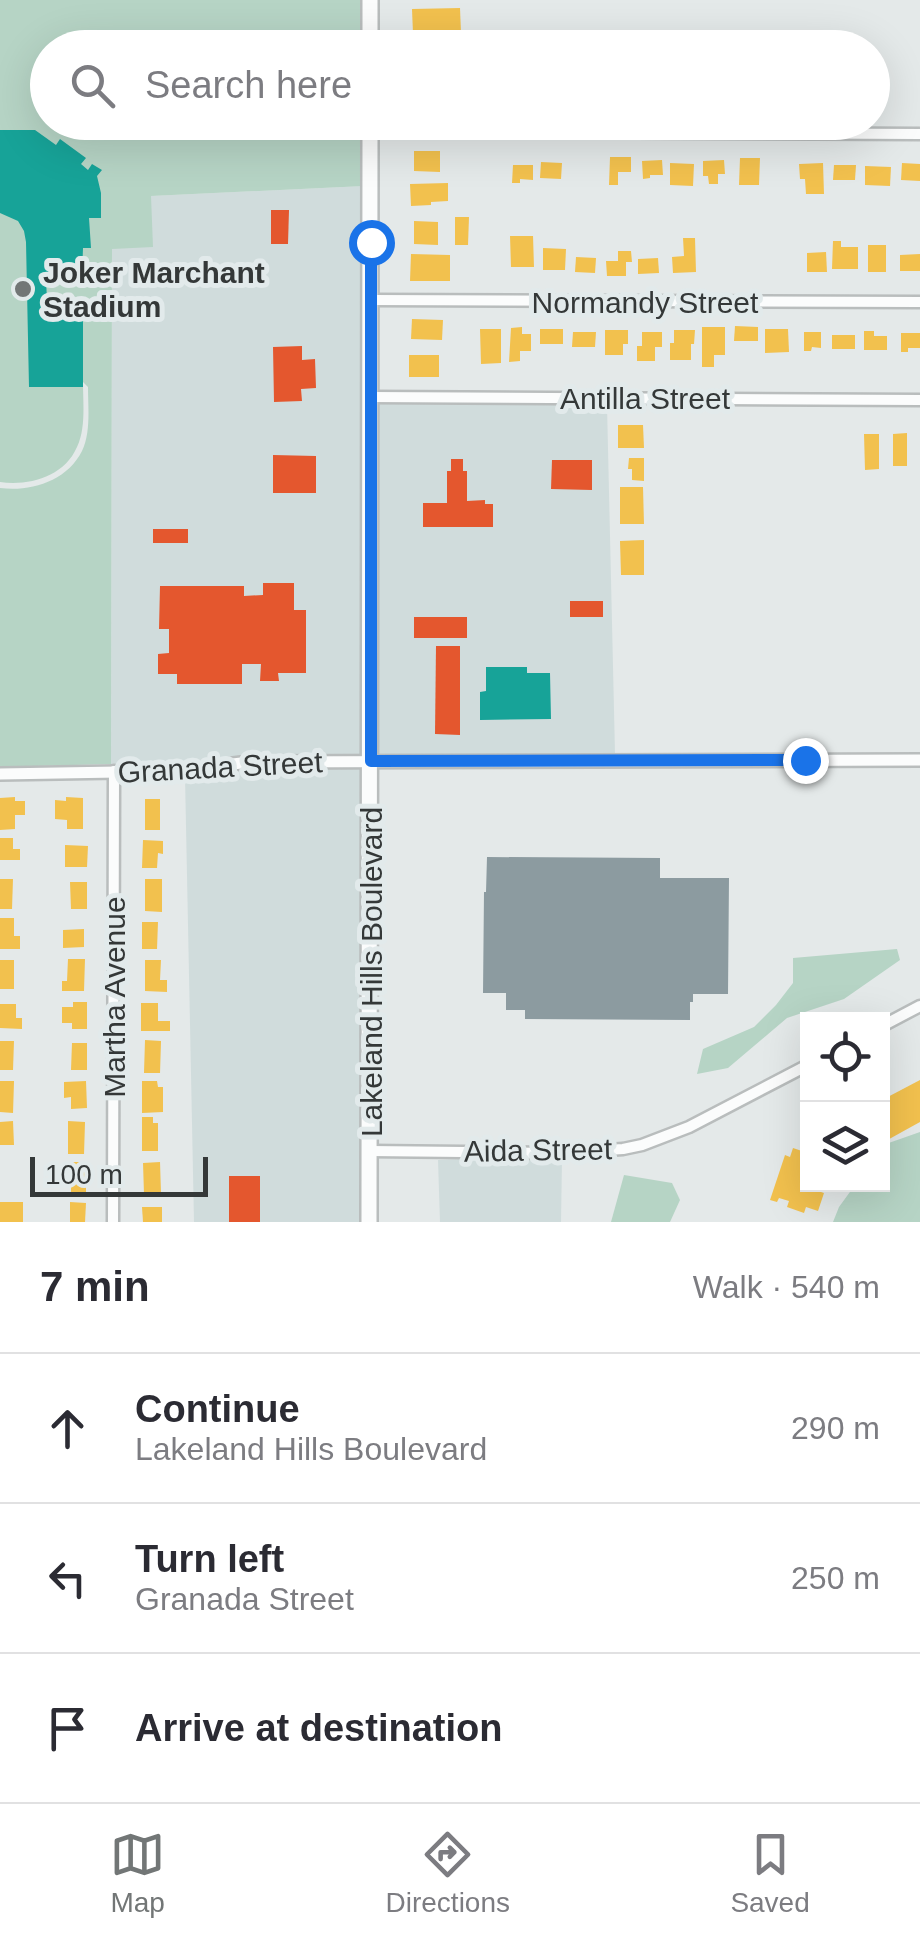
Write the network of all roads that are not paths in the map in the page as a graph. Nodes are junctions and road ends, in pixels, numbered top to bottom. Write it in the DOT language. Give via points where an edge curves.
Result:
graph roads {
  1 [pos="370,0"];
  2 [pos="370,30"];
  3 [pos="890,134"];
  4 [pos="920,134"];
  5 [pos="370,140"];
  6 [pos="371,300"];
  7 [pos="920,302"];
  8 [pos="370,397"];
  9 [pos="920,400"];
  10 [pos="920,760"];
  11 [pos="371,761"];
  12 [pos="114,772"];
  13 [pos="0,774"];
  14 [pos="920,1006"];
  15 [pos="890,1022"];
  16 [pos="800,1069"];
  17 [pos="370,1152"];
  18 [pos="113,1222"];
  19 [pos="370,1222"];
  1 -- 2 [label="main road"];
  3 -- 4 [label="street"];
  5 -- 6 [label="main road, Lakeland Hills Boulevard"];
  6 -- 7 [label="street, Normandy Street"];
  6 -- 8 [label="main road, Lakeland Hills Boulevard"];
  8 -- 9 [label="street, Antilla Street"];
  8 -- 11 [label="main road, Lakeland Hills Boulevard"];
  10 -- 11 [label="street, Granada Street"];
  11 -- 12 [label="street, Granada Street"];
  11 -- 17 [label="main road, Lakeland Hills Boulevard"];
  12 -- 13 [label="street, Granada Street"];
  12 -- 18 [label="street, Martha Avenue"];
  14 -- 15 [label="street"];
  16 -- 17 [label="street, Aida Street" via="642,1146 559,1153"];
  17 -- 19 [label="main road, Lakeland Hills Boulevard"];
}
